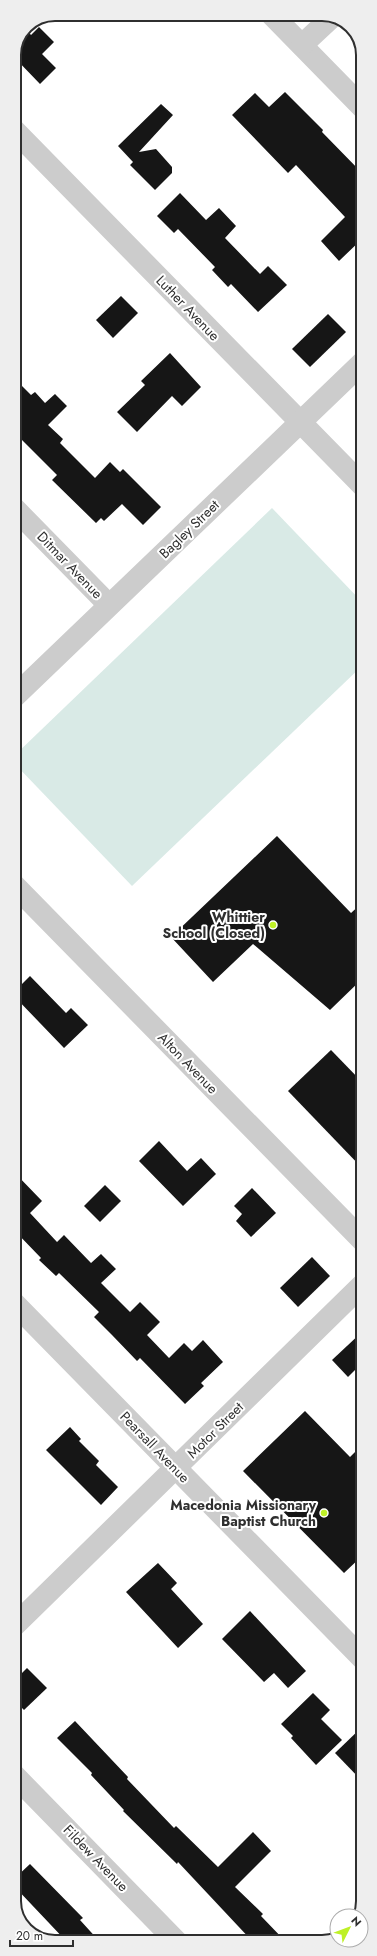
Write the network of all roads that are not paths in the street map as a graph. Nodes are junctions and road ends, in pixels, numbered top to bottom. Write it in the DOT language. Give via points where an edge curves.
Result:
graph roads {
  1 [pos="278,21"];
  2 [pos="327,21"];
  3 [pos="302,45"];
  4 [pos="356,101"];
  5 [pos="21,137"];
  6 [pos="356,369"];
  7 [pos="301,423"];
  8 [pos="356,479"];
  9 [pos="21,515"];
  10 [pos="109,605"];
  11 [pos="21,690"];
  12 [pos="21,892"];
  13 [pos="356,1234"];
  14 [pos="356,1291"];
  15 [pos="21,1310"];
  16 [pos="176,1468"];
  17 [pos="21,1619"];
  18 [pos="356,1652"];
  19 [pos="21,1782"];
  20 [pos="171,1935"];
  1 -- 3 [label="street"];
  2 -- 3 [label="street"];
  3 -- 4 [label="street"];
  5 -- 7 [label="street, Luther Avenue"];
  6 -- 7 [label="street, Bagley Street"];
  7 -- 8 [label="street, Luther Avenue"];
  7 -- 10 [label="street, Bagley Street"];
  9 -- 10 [label="street, Ditmar Avenue"];
  10 -- 11 [label="street, Bagley Street"];
  12 -- 13 [label="street, Alton Avenue"];
  14 -- 16 [label="street, Motor Street"];
  15 -- 16 [label="street, Pearsall Avenue"];
  16 -- 17 [label="street, Motor Street"];
  16 -- 18 [label="street, Pearsall Avenue"];
  19 -- 20 [label="street, Fildew Avenue"];
}
